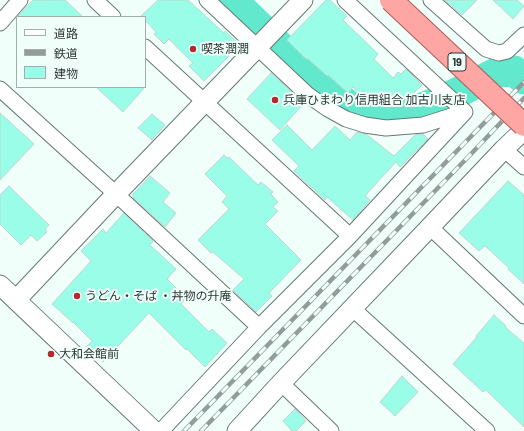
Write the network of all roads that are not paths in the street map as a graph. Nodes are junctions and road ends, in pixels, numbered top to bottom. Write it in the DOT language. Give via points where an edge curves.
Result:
graph roads {
  1 [pos="20,0"];
  2 [pos="94,0"];
  3 [pos="207,0"];
  4 [pos="303,0"];
  5 [pos="345,0"];
  6 [pos="391,0"];
  7 [pos="431,0"];
  8 [pos="112,16"];
  9 [pos="0,23"];
  10 [pos="524,35"];
  11 [pos="146,48"];
  12 [pos="257,48"];
  13 [pos="0,89"];
  14 [pos="205,103"];
  15 [pos="465,112"];
  16 [pos="524,125"];
  17 [pos="524,130"];
  18 [pos="504,149"];
  19 [pos="524,167"];
  20 [pos="116,194"];
  21 [pos="430,227"];
  22 [pos="350,236"];
  23 [pos="0,285"];
  24 [pos="16,300"];
  25 [pos="352,308"];
  26 [pos="524,316"];
  27 [pos="259,327"];
  28 [pos="281,383"];
  29 [pos="152,429"];
  30 [pos="237,431"];
  31 [pos="331,431"];
  32 [pos="487,431"];
  1 -- 9 [label="street"];
  2 -- 8 [label="street"];
  3 -- 12 [label="street"];
  4 -- 12 [label="street"];
  5 -- 15 [label="street"];
  6 -- 16 [label="main road, 19, bridge"];
  7 -- 10 [label="street" via="486,49 498,53 507,51"];
  11 -- 14 [label="street"];
  12 -- 14 [label="street"];
  12 -- 15 [label="street" via="323,106 346,119 364,125 386,128 423,125"];
  13 -- 20 [label="street"];
  14 -- 20 [label="street"];
  14 -- 22 [label="street"];
  15 -- 22 [label="street"];
  17 -- 18 [label="street"];
  18 -- 19 [label="street"];
  18 -- 21 [label="street"];
  20 -- 24 [label="street"];
  20 -- 27 [label="street"];
  21 -- 25 [label="street"];
  21 -- 26 [label="street"];
  22 -- 27 [label="street"];
  23 -- 24 [label="street"];
  24 -- 29 [label="street"];
  25 -- 28 [label="street"];
  25 -- 32 [label="street"];
  27 -- 29 [label="street"];
  28 -- 30 [label="street"];
  28 -- 31 [label="street"];
}
